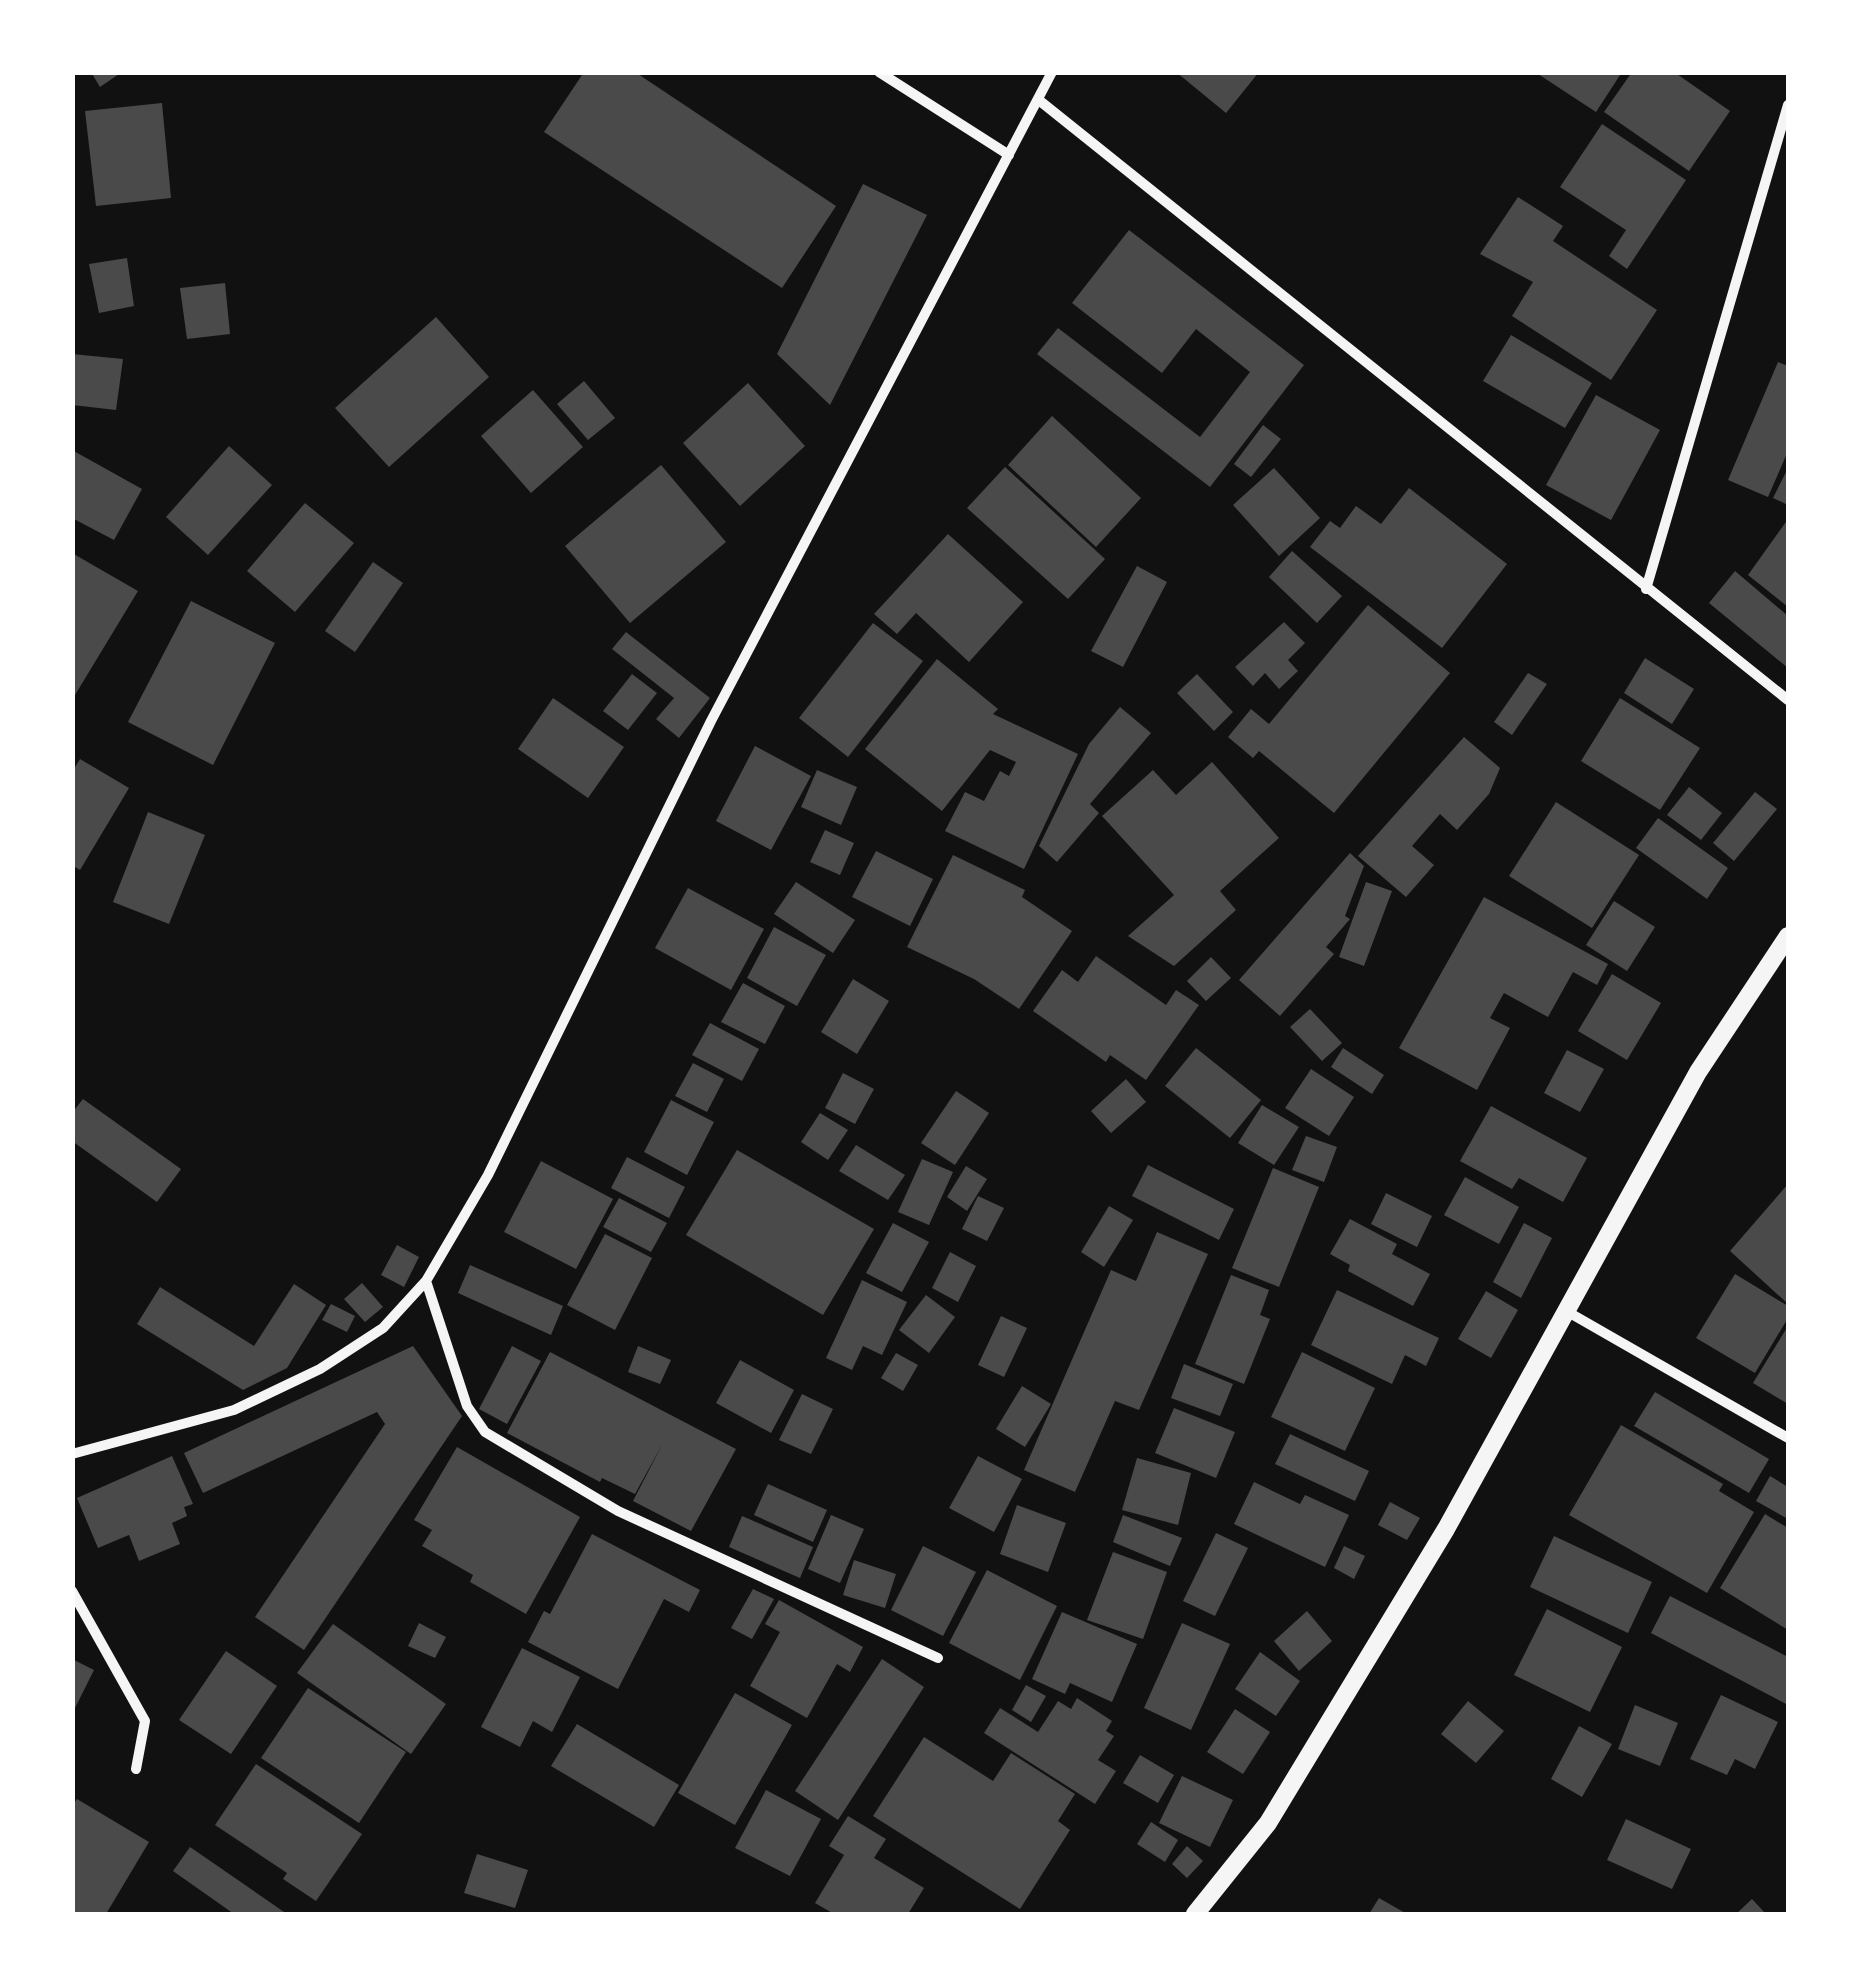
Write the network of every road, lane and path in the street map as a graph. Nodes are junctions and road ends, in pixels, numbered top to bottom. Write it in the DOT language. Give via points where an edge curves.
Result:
graph roads {
  1 [pos="879,72"];
  2 [pos="1052,72"];
  3 [pos="1040,101"];
  4 [pos="1788,106"];
  5 [pos="1009,156"];
  6 [pos="1646,589"];
  7 [pos="1788,700"];
  8 [pos="1788,936"];
  9 [pos="426,1281"];
  10 [pos="1568,1312"];
  11 [pos="1788,1438"];
  12 [pos="72,1454"];
  13 [pos="72,1590"];
  14 [pos="938,1658"];
  15 [pos="136,1769"];
  16 [pos="1195,1914"];
  1 -- 5 [label="street"];
  2 -- 3 [label="street"];
  3 -- 5 [label="street"];
  3 -- 6 [label="street"];
  4 -- 6 [label="street"];
  5 -- 9 [label="street" via="711,721 488,1175"];
  6 -- 7 [label="street"];
  8 -- 10 [label="street" via="1698,1072"];
  9 -- 12 [label="street" via="383,1328 320,1369 234,1410"];
  9 -- 14 [label="street" via="467,1406 485,1432 618,1511"];
  10 -- 11 [label="street"];
  10 -- 16 [label="street" via="1268,1823"];
  13 -- 15 [label="street" via="145,1721"];
}
